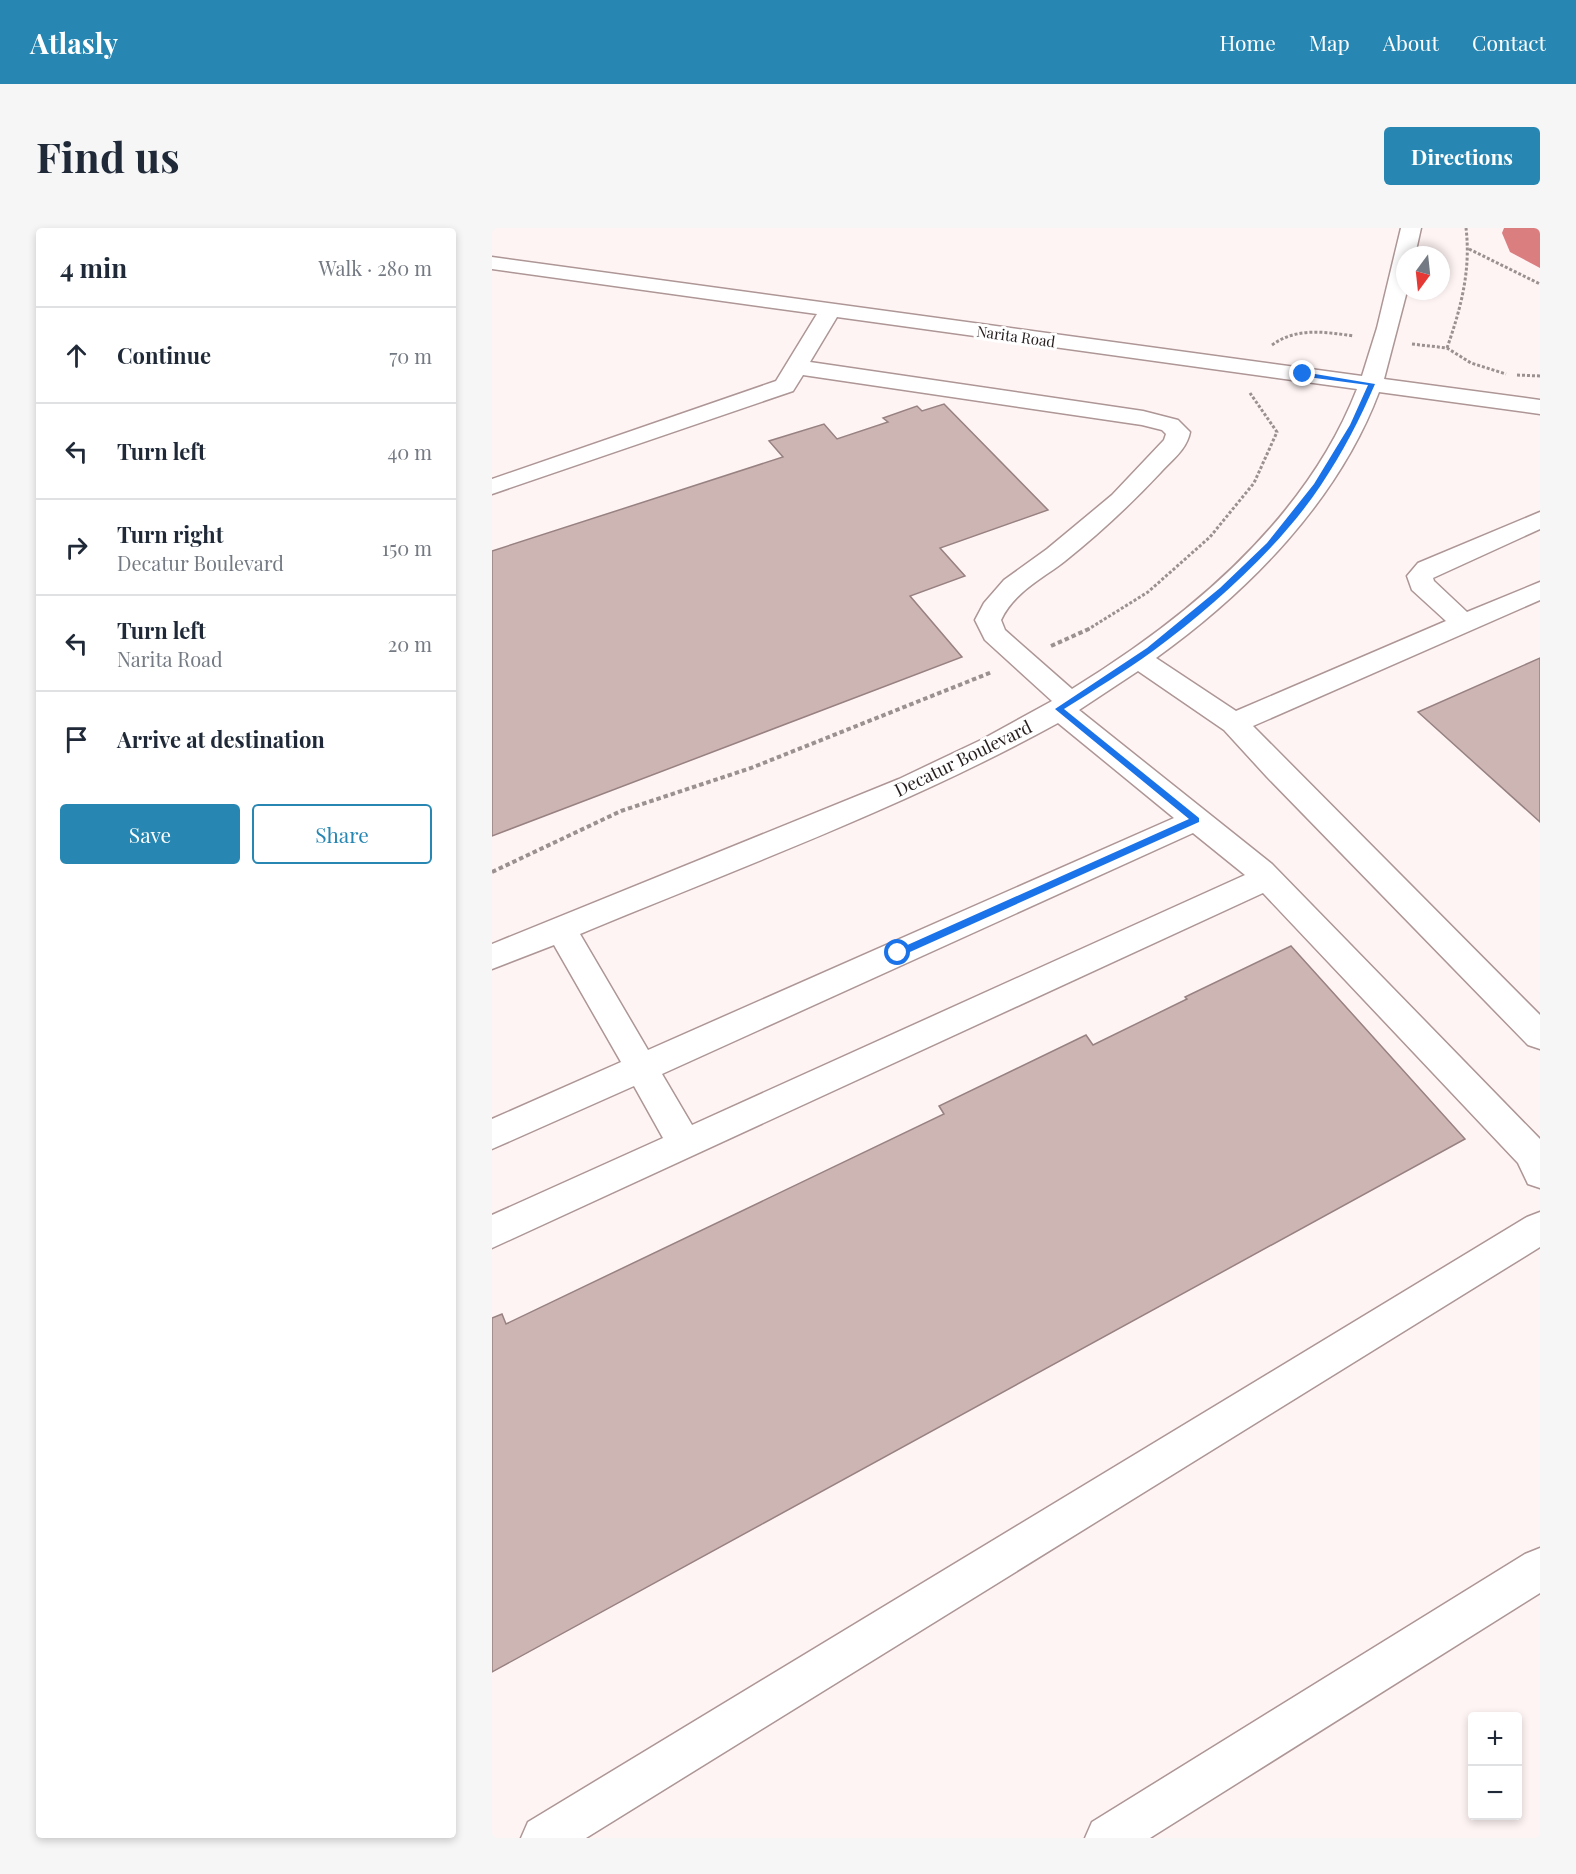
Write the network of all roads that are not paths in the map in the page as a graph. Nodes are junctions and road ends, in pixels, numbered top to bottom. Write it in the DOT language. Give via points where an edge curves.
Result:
graph roads {
  1 [pos="1411,228"];
  2 [pos="492,263"];
  3 [pos="830,310"];
  4 [pos="796,367"];
  5 [pos="1372,384"];
  6 [pos="1540,407"];
  7 [pos="492,487"];
  8 [pos="1540,519"];
  9 [pos="1540,590"];
  10 [pos="1464,623"];
  11 [pos="1137,658"];
  12 [pos="1065,705"];
  13 [pos="1234,723"];
  14 [pos="1196,820"];
  15 [pos="1267,878"];
  16 [pos="561,928"];
  17 [pos="492,957"];
  18 [pos="1540,1036"];
  19 [pos="642,1068"];
  20 [pos="492,1135"];
  21 [pos="685,1144"];
  22 [pos="1540,1173"];
  23 [pos="1540,1228"];
  24 [pos="492,1232"];
  25 [pos="1540,1569"];
  26 [pos="544,1838"];
  27 [pos="1108,1838"];
  1 -- 5 [label="street, Decatur Boulevard"];
  2 -- 3 [label="street, Narita Road"];
  3 -- 4 [label="street"];
  3 -- 5 [label="street, Narita Road"];
  4 -- 7 [label="street" via="785,386"];
  4 -- 12 [label="street" via="1143,418 1170,425 1178,432 1176,442 1121,500 1013,586 988,620 994,634"];
  5 -- 6 [label="street, Narita Road"];
  5 -- 11 [label="street, Decatur Boulevard" via="1336,456 1306,501 1223,590"];
  8 -- 10 [label="street" via="1427,569 1420,576 1421,584"];
  9 -- 10 [label="street"];
  10 -- 13 [label="street"];
  11 -- 12 [label="street, Decatur Boulevard"];
  11 -- 13 [label="street"];
  12 -- 14 [label="street"];
  12 -- 16 [label="street, Decatur Boulevard" via="993,746 911,785"];
  13 -- 18 [label="street"];
  14 -- 15 [label="street"];
  14 -- 19 [label="street"];
  15 -- 21 [label="street"];
  15 -- 22 [label="street" via="1532,1154"];
  16 -- 17 [label="street, Decatur Boulevard"];
  16 -- 19 [label="street"];
  19 -- 20 [label="street"];
  19 -- 21 [label="street"];
  21 -- 24 [label="street"];
  23 -- 26 [label="street"];
  25 -- 27 [label="street"];
}
